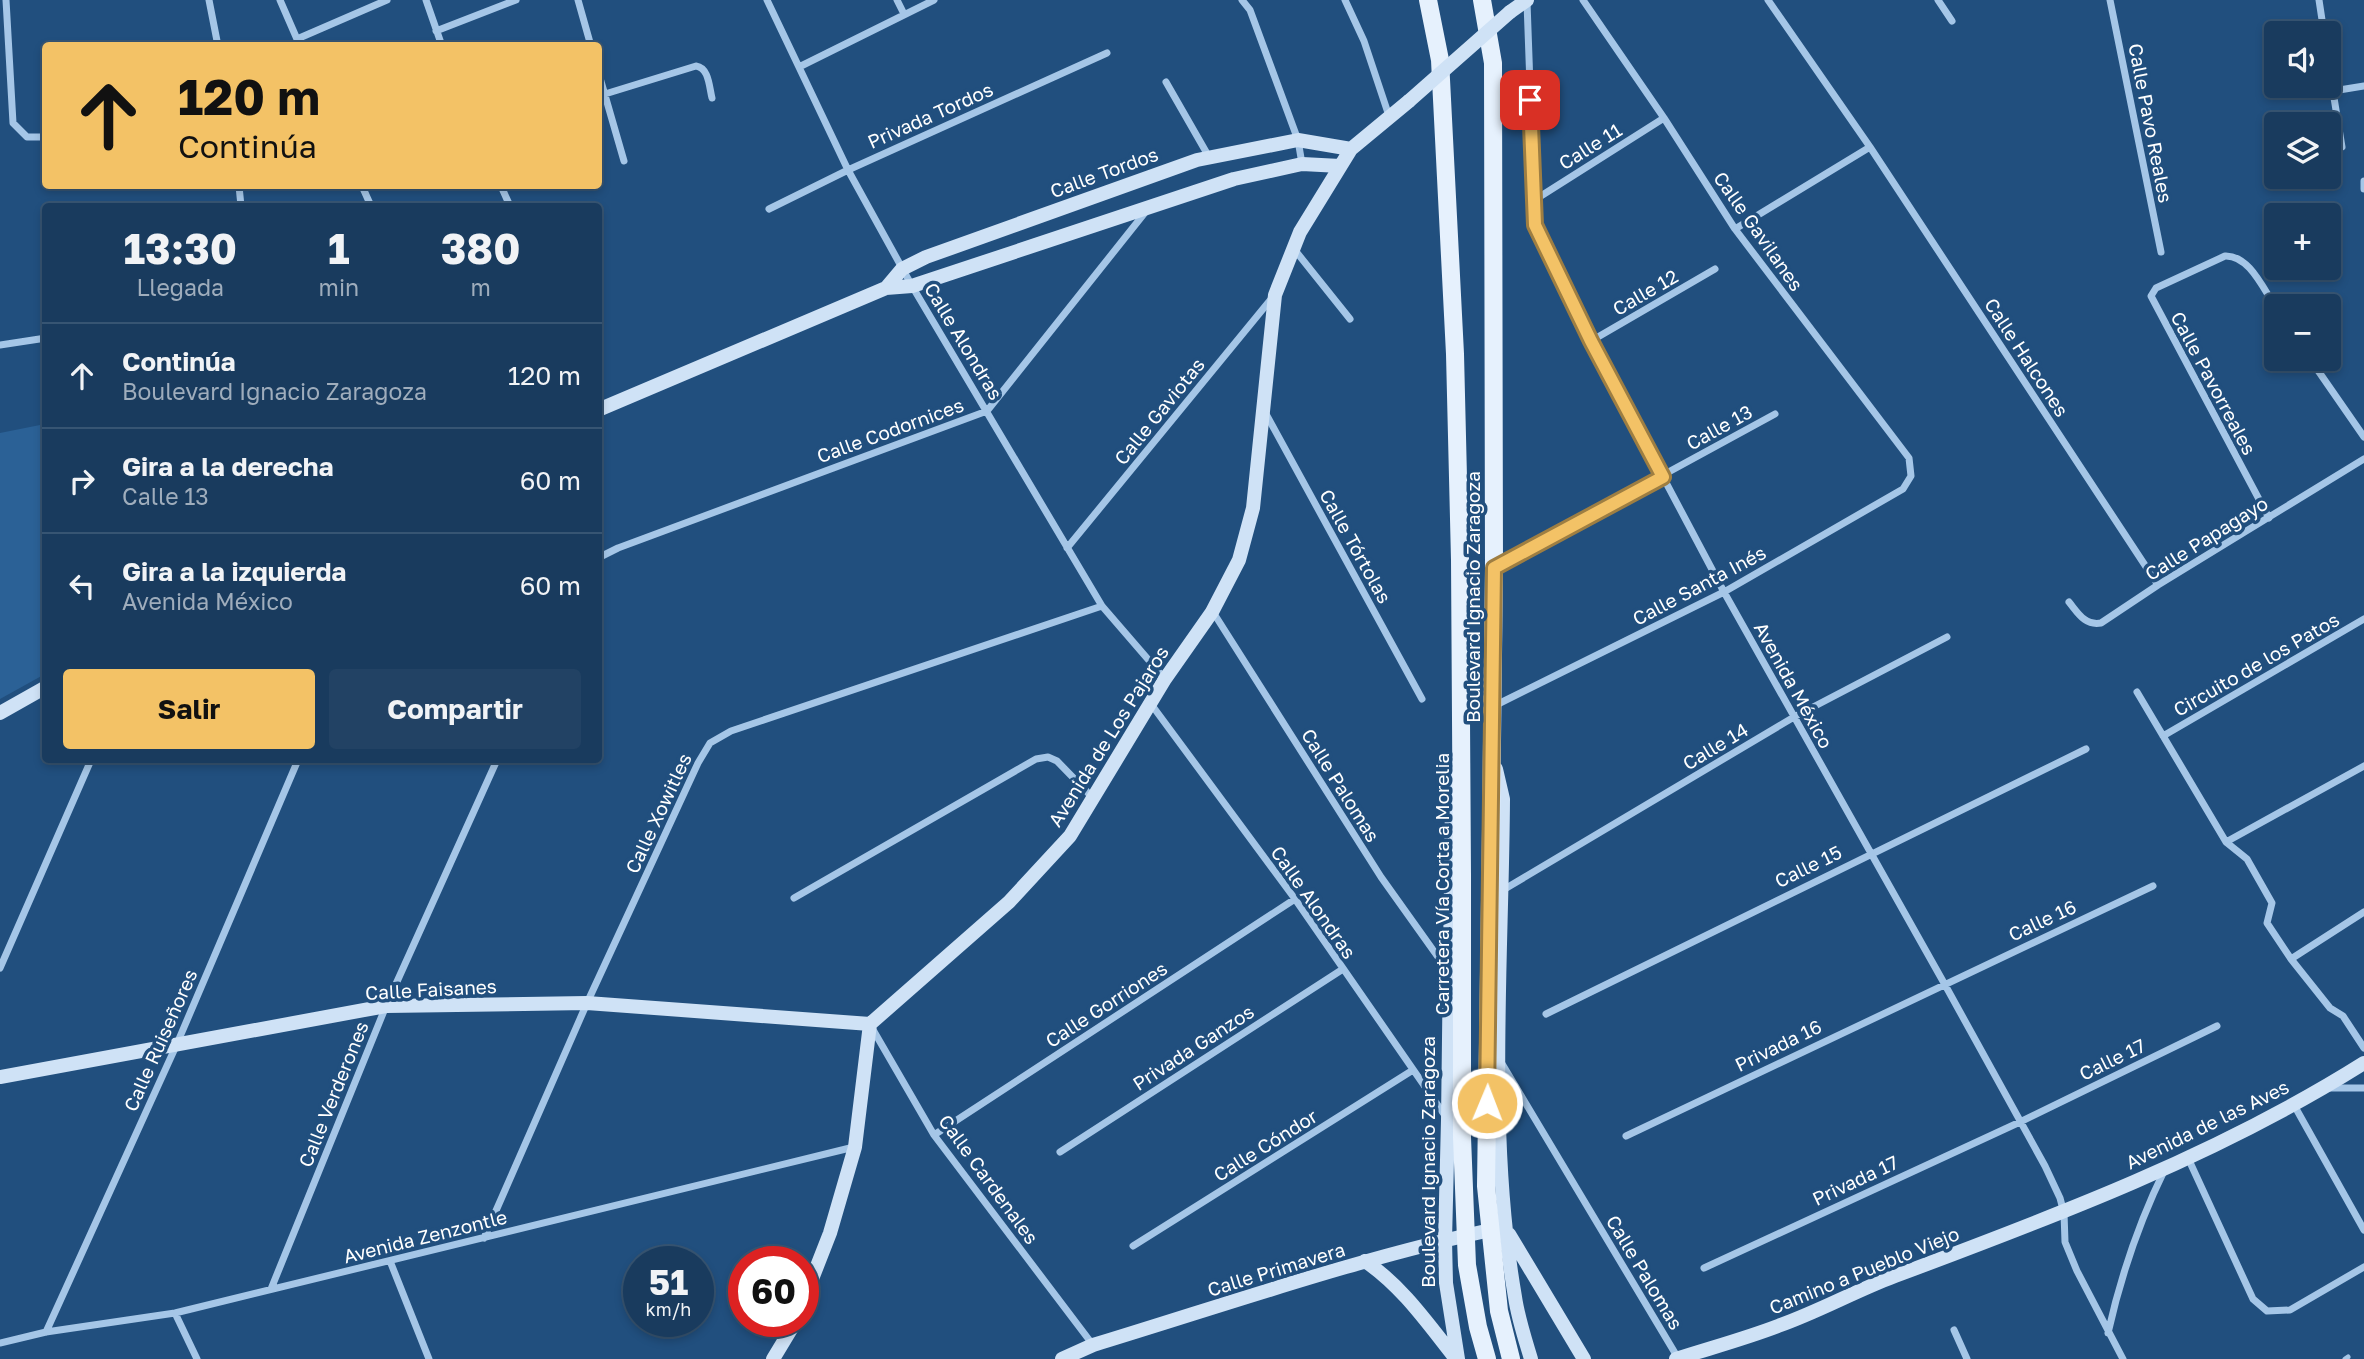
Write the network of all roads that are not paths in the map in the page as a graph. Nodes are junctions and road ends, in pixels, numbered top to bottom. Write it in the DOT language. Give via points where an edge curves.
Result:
graph roads {
  1 [pos="6,0"];
  2 [pos="209,0"];
  3 [pos="280,0"];
  4 [pos="387,0"];
  5 [pos="426,0"];
  6 [pos="516,0"];
  7 [pos="578,0"];
  8 [pos="767,0"];
  9 [pos="897,0"];
  10 [pos="934,0"];
  11 [pos="1242,0"];
  12 [pos="1345,0"];
  13 [pos="1428,0"];
  14 [pos="1482,0"];
  15 [pos="1527,0"];
  16 [pos="1583,0"];
  17 [pos="1768,0"];
  18 [pos="1938,0"];
  19 [pos="2110,0"];
  20 [pos="2319,0"];
  21 [pos="904,14"];
  22 [pos="1952,21"];
  23 [pos="2322,21"];
  24 [pos="436,31"];
  25 [pos="217,42"];
  26 [pos="298,42"];
  27 [pos="440,42"];
  28 [pos="590,42"];
  29 [pos="1107,53"];
  30 [pos="799,67"];
  31 [pos="1166,82"];
  32 [pos="602,84"];
  33 [pos="2364,86"];
  34 [pos="2341,90"];
  35 [pos="605,94"];
  36 [pos="712,98"];
  37 [pos="2334,98"];
  38 [pos="1389,117"];
  39 [pos="1664,118"];
  40 [pos="42,137"];
  41 [pos="1298,140"];
  42 [pos="1870,147"];
  43 [pos="2342,147"];
  44 [pos="1351,149"];
  45 [pos="1209,157"];
  46 [pos="624,161"];
  47 [pos="1303,164"];
  48 [pos="1340,166"];
  49 [pos="848,170"];
  50 [pos="2364,181"];
  51 [pos="2364,189"];
  52 [pos="1532,201"];
  53 [pos="1150,206"];
  54 [pos="769,209"];
  55 [pos="1735,229"];
  56 [pos="1293,249"];
  57 [pos="2161,252"];
  58 [pos="902,269"];
  59 [pos="1715,269"];
  60 [pos="912,286"];
  61 [pos="886,288"];
  62 [pos="2266,294"];
  63 [pos="1275,295"];
  64 [pos="1350,319"];
  65 [pos="42,339"];
  66 [pos="1591,341"];
  67 [pos="0,345"];
  68 [pos="2319,371"];
  69 [pos="602,408"];
  70 [pos="1262,408"];
  71 [pos="987,411"];
  72 [pos="1775,414"];
  73 [pos="2364,437"];
  74 [pos="2364,459"];
  75 [pos="1663,477"];
  76 [pos="1911,477"];
  77 [pos="2269,518"];
  78 [pos="1067,548"];
  79 [pos="602,556"];
  80 [pos="1494,568"];
  81 [pos="2158,585"];
  82 [pos="1724,592"];
  83 [pos="2069,602"];
  84 [pos="1102,606"];
  85 [pos="1212,612"];
  86 [pos="2364,619"];
  87 [pos="1947,637"];
  88 [pos="1165,680"];
  89 [pos="42,689"];
  90 [pos="2137,692"];
  91 [pos="1422,699"];
  92 [pos="1151,704"];
  93 [pos="1492,706"];
  94 [pos="0,713"];
  95 [pos="1794,717"];
  96 [pos="2163,736"];
  97 [pos="1461,743"];
  98 [pos="2086,748"];
  99 [pos="1492,750"];
  100 [pos="90,763"];
  101 [pos="297,763"];
  102 [pos="497,763"];
  103 [pos="2364,765"];
  104 [pos="1094,798"];
  105 [pos="2226,842"];
  106 [pos="1870,853"];
  107 [pos="2152,886"];
  108 [pos="1503,890"];
  109 [pos="794,898"];
  110 [pos="1295,899"];
  111 [pos="2364,912"];
  112 [pos="2291,959"];
  113 [pos="0,968"];
  114 [pos="1343,969"];
  115 [pos="1449,971"];
  116 [pos="1944,983"];
  117 [pos="587,1003"];
  118 [pos="386,1006"];
  119 [pos="1546,1014"];
  120 [pos="870,1024"];
  121 [pos="2217,1026"];
  122 [pos="176,1046"];
  123 [pos="2364,1048"];
  124 [pos="1497,1057"];
  125 [pos="2364,1063"];
  126 [pos="1413,1070"];
  127 [pos="0,1077"];
  128 [pos="2325,1087"];
  129 [pos="2364,1088"];
  130 [pos="2294,1104"];
  131 [pos="1448,1120"];
  132 [pos="2020,1122"];
  133 [pos="934,1135"];
  134 [pos="1626,1136"];
  135 [pos="855,1147"];
  136 [pos="1060,1152"];
  137 [pos="2188,1158"];
  138 [pos="2166,1167"];
  139 [pos="2064,1213"];
  140 [pos="1504,1227"];
  141 [pos="2364,1230"];
  142 [pos="484,1237"];
  143 [pos="1445,1240"];
  144 [pos="1133,1246"];
  145 [pos="390,1261"];
  146 [pos="819,1261"];
  147 [pos="1365,1261"];
  148 [pos="2364,1267"];
  149 [pos="1704,1268"];
  150 [pos="271,1289"];
  151 [pos="176,1313"];
  152 [pos="1954,1330"];
  153 [pos="46,1332"];
  154 [pos="2108,1333"];
  155 [pos="787,1337"];
  156 [pos="0,1343"];
  157 [pos="1093,1345"];
  158 [pos="197,1359"];
  159 [pos="429,1359"];
  160 [pos="774,1359"];
  161 [pos="1062,1359"];
  162 [pos="1457,1359"];
  163 [pos="1487,1359"];
  164 [pos="1511,1359"];
  165 [pos="1531,1359"];
  166 [pos="1584,1359"];
  167 [pos="1678,1359"];
  168 [pos="1966,1359"];
  169 [pos="2123,1359"];
  1 -- 40 [label="street" via="13,123 27,137"];
  2 -- 25 [label="street"];
  3 -- 26 [label="street"];
  4 -- 26 [label="street"];
  5 -- 24 [label="street"];
  6 -- 24 [label="street"];
  7 -- 28 [label="street"];
  8 -- 30 [label="street, Calle Alondras"];
  9 -- 21 [label="street"];
  10 -- 21 [label="street"];
  11 -- 41 [label="street" via="1250,10"];
  12 -- 38 [label="street"];
  13 -- 97 [label="main road, Boulevard Ignacio Zaragoza" via="1440,60 1455,354"];
  14 -- 80 [label="main road, Boulevard Ignacio Zaragoza" via="1493,63"];
  15 -- 38 [label="street, bridge"];
  15 -- 52 [label="street, Avenida México"];
  16 -- 39 [label="street, Calle Gavilanes"];
  17 -- 42 [label="street, Calle Halcones"];
  18 -- 22 [label="street"];
  19 -- 57 [label="street, Calle Pavo Reales"];
  20 -- 23 [label="street"];
  21 -- 30 [label="street"];
  24 -- 27 [label="street"];
  29 -- 49 [label="street, Privada Tordos"];
  30 -- 49 [label="street, Calle Alondras"];
  31 -- 45 [label="street"];
  32 -- 35 [label="street"];
  33 -- 34 [label="street"];
  35 -- 36 [label="street" via="696,66 705,71"];
  35 -- 46 [label="street"];
  37 -- 43 [label="street"];
  38 -- 44 [label="street"];
  39 -- 52 [label="street, Calle 11"];
  39 -- 55 [label="street, Calle Gavilanes"];
  41 -- 44 [label="street, Calle Tordos"];
  41 -- 45 [label="street, Calle Tordos"];
  41 -- 47 [label="street"];
  42 -- 55 [label="street"];
  42 -- 81 [label="street, Calle Halcones"];
  44 -- 48 [label="street"];
  45 -- 58 [label="street, Calle Tordos"];
  47 -- 48 [label="street, Calle Tordos"];
  47 -- 53 [label="street, Calle Tordos" via="1234,179"];
  48 -- 56 [label="street"];
  49 -- 54 [label="street, Privada Tordos"];
  49 -- 58 [label="street, Calle Alondras"];
  50 -- 51 [label="street"];
  52 -- 66 [label="street, Avenida México" via="1535,225"];
  53 -- 60 [label="street, Calle Tordos"];
  53 -- 71 [label="street, Calle Codornices"];
  55 -- 76 [label="street, Calle Gavilanes" via="1909,458"];
  56 -- 63 [label="street"];
  56 -- 64 [label="street"];
  58 -- 60 [label="street, Calle Alondras"];
  58 -- 61 [label="street, Calle Tordos"];
  59 -- 66 [label="street, Calle 12"];
  60 -- 61 [label="street, Calle Tordos"];
  60 -- 71 [label="street, Calle Alondras"];
  61 -- 69 [label="street, Calle Tordos"];
  62 -- 77 [label="street, Calle Pavorreales" via="2244,262 2225,256 2156,288 2151,296"];
  63 -- 70 [label="street"];
  63 -- 78 [label="street, Calle Gaviotas"];
  65 -- 67 [label="street"];
  66 -- 75 [label="street, Avenida México"];
  68 -- 73 [label="street"];
  70 -- 85 [label="street, Avenida de Los Pajaros" via="1253,508 1239,560"];
  70 -- 91 [label="street, Calle Tórtolas"];
  71 -- 78 [label="street, Calle Alondras"];
  71 -- 79 [label="street, Calle Codornices"];
  72 -- 75 [label="street, Calle 13"];
  74 -- 77 [label="street, Calle Papagayo"];
  75 -- 80 [label="street, Calle 13"];
  75 -- 82 [label="street, Avenida México"];
  76 -- 82 [label="street, Calle Santa Inés" via="1903,489"];
  77 -- 81 [label="street, Calle Papagayo"];
  78 -- 84 [label="street, Calle Alondras"];
  80 -- 93 [label="main road, Boulevard Ignacio Zaragoza"];
  81 -- 83 [label="street, Calle Papagayo" via="2101,624 2086,622"];
  82 -- 93 [label="street, Calle Santa Inés"];
  82 -- 95 [label="street, Avenida México"];
  84 -- 88 [label="street, Calle Alondras"];
  84 -- 117 [label="street, Calle Xowitles" via="731,731 710,743"];
  85 -- 88 [label="street, Avenida de Los Pajaros"];
  85 -- 115 [label="street, Calle Palomas" via="1381,877"];
  86 -- 96 [label="street, Circuito de los Patos"];
  87 -- 95 [label="street, Calle 14"];
  88 -- 92 [label="street, Avenida de Los Pajaros"];
  89 -- 94 [label="street"];
  90 -- 96 [label="street, Circuito de los Patos"];
  92 -- 104 [label="street, Avenida de Los Pajaros"];
  92 -- 110 [label="street, Calle Alondras"];
  93 -- 99 [label="main road, Boulevard Ignacio Zaragoza"];
  95 -- 106 [label="street, Avenida México"];
  95 -- 108 [label="street, Calle 14"];
  96 -- 105 [label="street, Circuito de los Patos"];
  97 -- 115 [label="street, Boulevard Ignacio Zaragoza" via="1452,795"];
  97 -- 163 [label="main road, Carretera Vía Corta a Morelia, bridge" via="1462,1137 1467,1265"];
  98 -- 106 [label="street, Calle 15"];
  99 -- 108 [label="street, Boulevard Ignacio Zaragoza" via="1503,799"];
  99 -- 164 [label="main road, bridge" via="1486,1186 1499,1311"];
  100 -- 113 [label="street"];
  101 -- 122 [label="street, Calle Ruiseñores"];
  102 -- 118 [label="street, Calle Verderones"];
  103 -- 105 [label="street"];
  104 -- 109 [label="street" via="1057,761 1048,757 1036,760"];
  104 -- 120 [label="street, Avenida de Los Pajaros" via="1070,836 1009,902"];
  105 -- 112 [label="street, Circuito de los Patos" via="2247,859 2272,903 2267,923"];
  106 -- 116 [label="street, Avenida México"];
  106 -- 119 [label="street, Calle 15"];
  107 -- 116 [label="street, Calle 16"];
  108 -- 124 [label="street, Boulevard Ignacio Zaragoza"];
  110 -- 114 [label="street, Calle Alondras"];
  110 -- 133 [label="street, Calle Gorriones"];
  111 -- 112 [label="street"];
  112 -- 123 [label="street" via="2330,1008 2343,1016"];
  114 -- 126 [label="street, Calle Alondras"];
  114 -- 136 [label="street, Privada Ganzos"];
  115 -- 131 [label="street, Boulevard Ignacio Zaragoza"];
  116 -- 132 [label="street, Avenida México"];
  116 -- 134 [label="street, Privada 16"];
  117 -- 118 [label="street, Calle Faisanes"];
  117 -- 120 [label="street, Calle Faisanes"];
  117 -- 142 [label="street, Calle Xowitles"];
  118 -- 122 [label="street, Calle Faisanes"];
  118 -- 150 [label="street, Calle Verderones"];
  120 -- 133 [label="street, Calle Cardenales"];
  120 -- 135 [label="street"];
  121 -- 132 [label="street, Calle 17"];
  122 -- 127 [label="street, Calle Faisanes"];
  122 -- 153 [label="street, Calle Ruiseñores"];
  124 -- 140 [label="street, Boulevard Ignacio Zaragoza"];
  124 -- 167 [label="street, Calle Palomas"];
  125 -- 128 [label="street, Avenida de las Aves"];
  126 -- 131 [label="street, Calle Alondras"];
  126 -- 144 [label="street, Calle Cóndor"];
  128 -- 129 [label="street"];
  128 -- 130 [label="street, Avenida de las Aves"];
  130 -- 137 [label="street, Avenida de las Aves"];
  130 -- 141 [label="street"];
  131 -- 143 [label="street, Boulevard Ignacio Zaragoza"];
  132 -- 139 [label="street, Avenida México"];
  132 -- 149 [label="street, Privada 17"];
  133 -- 157 [label="street, Calle Cardenales"];
  135 -- 142 [label="street, Avenida Zenzontle"];
  135 -- 146 [label="street"];
  137 -- 138 [label="street, Avenida de las Aves"];
  137 -- 148 [label="street" via="2253,1299 2267,1311 2290,1310"];
  138 -- 139 [label="street, Avenida de las Aves"];
  138 -- 154 [label="street" via="2137,1231"];
  139 -- 154 [label="street, Avenida México" via="2065,1242"];
  139 -- 167 [label="street, Camino a Pueblo Viejo" via="1871,1285 1777,1326"];
  140 -- 143 [label="street, Calle Primavera"];
  140 -- 165 [label="street, Boulevard Ignacio Zaragoza" via="1515,1300"];
  140 -- 166 [label="street"];
  142 -- 145 [label="street, Avenida Zenzontle"];
  143 -- 147 [label="street, Calle Primavera"];
  143 -- 162 [label="street, Boulevard Ignacio Zaragoza"];
  145 -- 150 [label="street, Avenida Zenzontle"];
  145 -- 159 [label="street"];
  147 -- 157 [label="street, Calle Primavera"];
  147 -- 162 [label="street" via="1409,1300"];
  150 -- 151 [label="street, Avenida Zenzontle"];
  151 -- 153 [label="street, Avenida Zenzontle"];
  151 -- 158 [label="street"];
  152 -- 168 [label="street"];
  153 -- 156 [label="street, Avenida Zenzontle"];
  154 -- 169 [label="street, Avenida México"];
  155 -- 160 [label="street"];
  157 -- 161 [label="street, Calle Primavera"];
}
